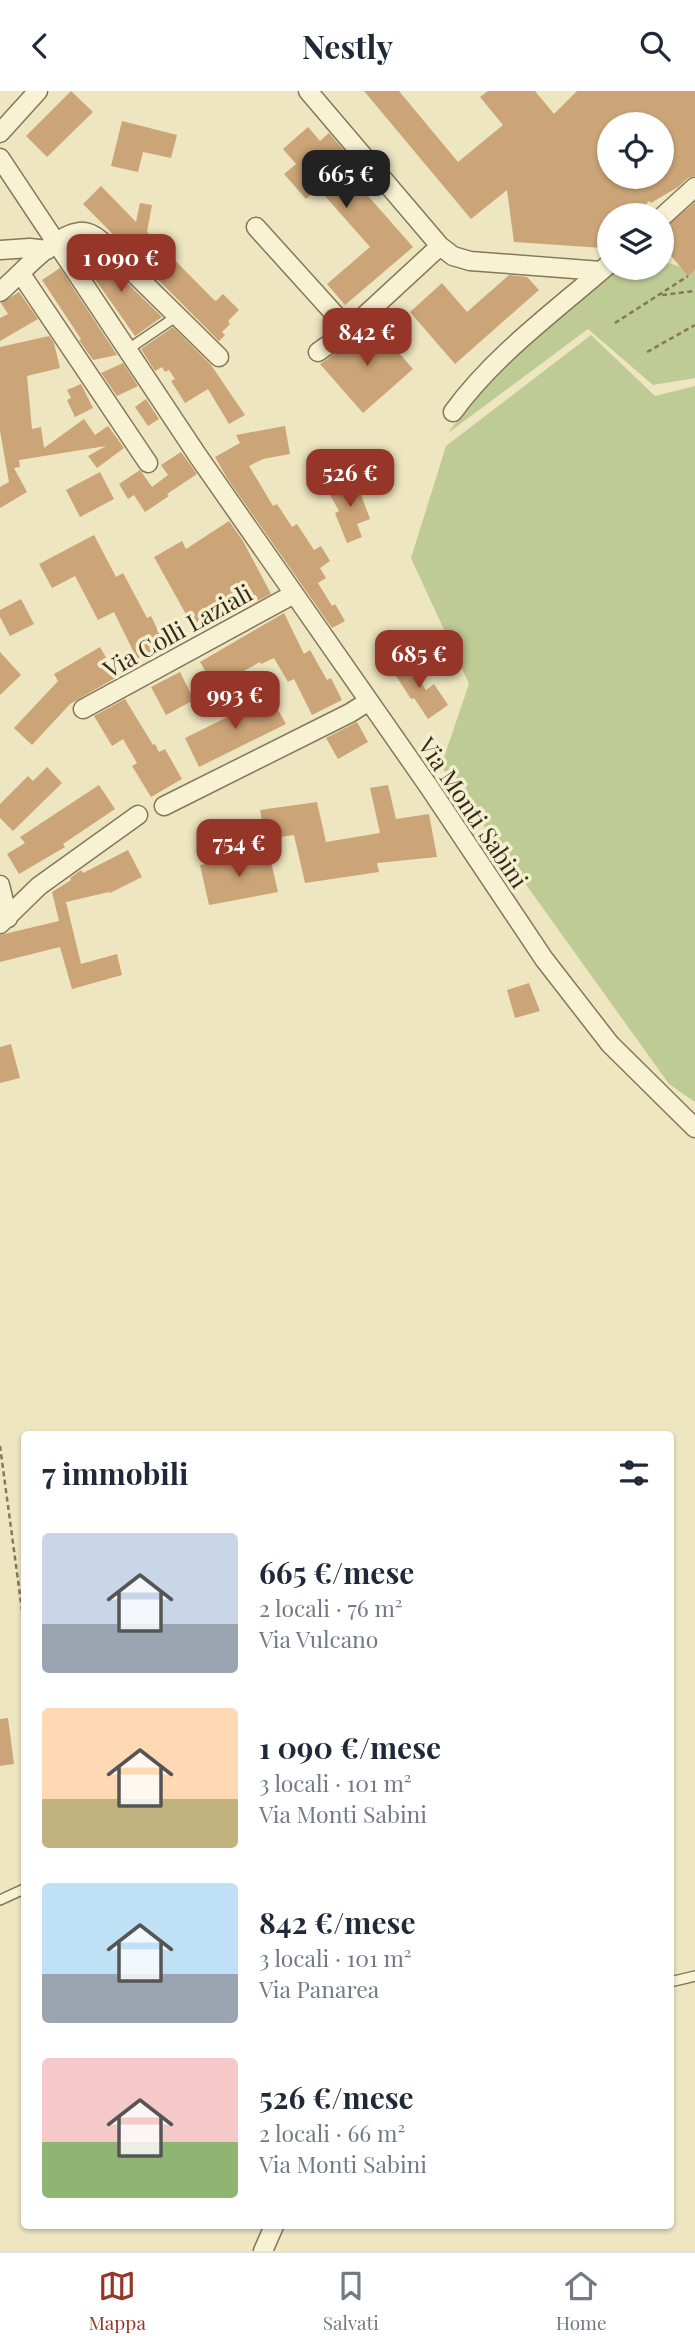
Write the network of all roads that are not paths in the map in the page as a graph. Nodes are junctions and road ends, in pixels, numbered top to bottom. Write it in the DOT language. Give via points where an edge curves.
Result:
graph roads {
  1 [pos="38,91"];
  2 [pos="308,91"];
  3 [pos="0,133"];
  4 [pos="0,158"];
  5 [pos="695,187"];
  6 [pos="674,206"];
  7 [pos="257,227"];
  8 [pos="51,246"];
  9 [pos="440,246"];
  10 [pos="0,250"];
  11 [pos="597,267"];
  12 [pos="21,274"];
  13 [pos="597,274"];
  14 [pos="0,292"];
  15 [pos="177,316"];
  16 [pos="349,330"];
  17 [pos="127,350"];
  18 [pos="318,352"];
  19 [pos="219,357"];
  20 [pos="453,412"];
  21 [pos="149,463"];
  22 [pos="294,594"];
  23 [pos="369,701"];
  24 [pos="83,709"];
  25 [pos="164,806"];
  26 [pos="138,815"];
  27 [pos="0,885"];
  28 [pos="4,921"];
  29 [pos="695,1128"];
  30 [pos="21,1890"];
  31 [pos="0,1900"];
  32 [pos="695,1976"];
  33 [pos="674,1981"];
  34 [pos="273,2229"];
  35 [pos="263,2251"];
  1 -- 3 [label="street"];
  2 -- 9 [label="street"];
  4 -- 8 [label="street, Via Monti Sabini"];
  5 -- 6 [label="street"];
  7 -- 16 [label="street"];
  8 -- 10 [label="street"];
  8 -- 12 [label="street"];
  8 -- 15 [label="street" via="78,232 95,236"];
  8 -- 17 [label="street, Via Monti Sabini"];
  9 -- 11 [label="street" via="470,261"];
  9 -- 16 [label="street"];
  12 -- 14 [label="street"];
  12 -- 21 [label="street"];
  13 -- 20 [label="street" via="494,364"];
  15 -- 17 [label="lane"];
  15 -- 19 [label="street"];
  16 -- 18 [label="street"];
  17 -- 22 [label="street, Via Monti Sabini"];
  22 -- 23 [label="street, Via Monti Sabini"];
  22 -- 24 [label="street, Via Colli Laziali"];
  23 -- 25 [label="street"];
  23 -- 29 [label="street, Via Monti Sabini" via="581,1010 631,1067"];
  26 -- 28 [label="street" via="39,886"];
  27 -- 28 [label="street"];
  30 -- 31 [label="lane"];
  32 -- 33 [label="lane"];
  34 -- 35 [label="street"];
}
